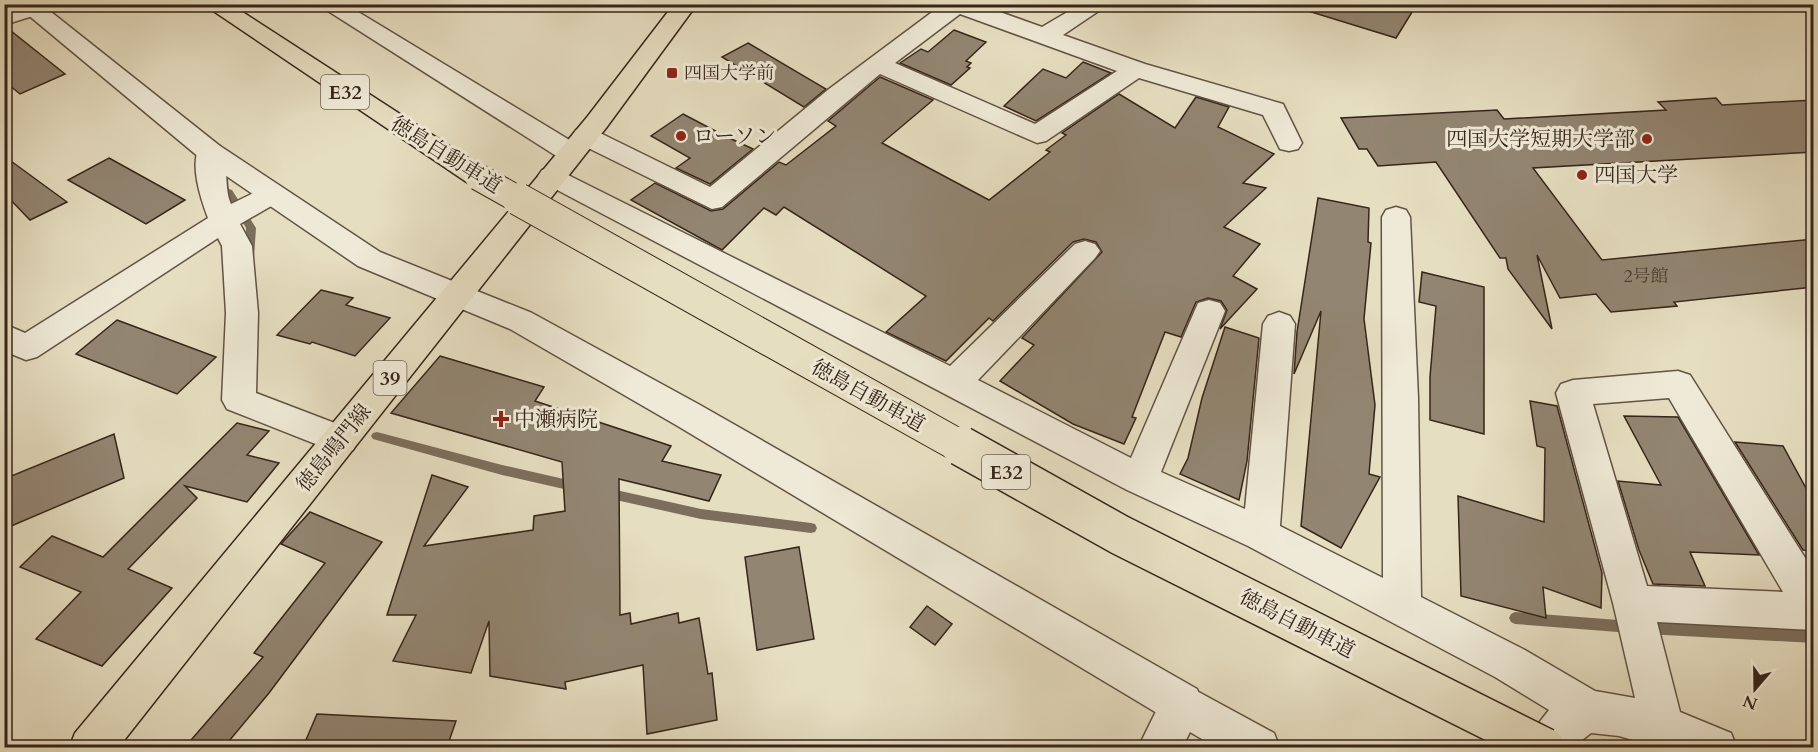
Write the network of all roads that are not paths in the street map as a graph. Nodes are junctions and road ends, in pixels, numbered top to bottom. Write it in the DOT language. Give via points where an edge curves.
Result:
graph roads {
  1 [pos="214,4"];
  2 [pos="328,4"];
  3 [pos="686,4"];
  4 [pos="1098,4"];
  5 [pos="956,5"];
  6 [pos="28,7"];
  7 [pos="4,18"];
  8 [pos="1042,37"];
  9 [pos="878,64"];
  10 [pos="1136,69"];
  11 [pos="1289,143"];
  12 [pos="210,152"];
  13 [pos="569,155"];
  14 [pos="244,209"];
  15 [pos="1396,217"];
  16 [pos="1085,252"];
  17 [pos="458,293"];
  18 [pos="1209,311"];
  19 [pos="1279,324"];
  20 [pos="4,336"];
  21 [pos="953,384"];
  22 [pos="341,440"];
  23 [pos="1140,479"];
  24 [pos="1261,534"];
  25 [pos="1402,608"];
  26 [pos="1814,610"];
  27 [pos="1637,620"];
  28 [pos="1182,704"];
  29 [pos="1590,712"];
  30 [pos="1663,727"];
  31 [pos="90,747"];
  32 [pos="1159,747"];
  33 [pos="1259,747"];
  34 [pos="1545,747"];
  35 [pos="1716,747"];
  1 -- 34 [label="main road, 徳島自動車道 / E32, bridge" via="478,177 1120,535"];
  2 -- 13 [label="street"];
  3 -- 13 [label="main road, 徳島鳴門線 / 39"];
  4 -- 8 [label="street"];
  5 -- 8 [label="street"];
  5 -- 9 [label="street"];
  6 -- 7 [label="street"];
  6 -- 12 [label="street"];
  8 -- 10 [label="street"];
  9 -- 10 [label="street" via="1037,135"];
  9 -- 13 [label="street" via="712,200"];
  10 -- 11 [label="street" via="1274,110"];
  12 -- 14 [label="street"];
  12 -- 14 [label="street" via="212,192"];
  13 -- 17 [label="main road, 徳島鳴門線 / 39"];
  13 -- 21 [label="street"];
  14 -- 17 [label="street"];
  14 -- 20 [label="street" via="26,348"];
  14 -- 22 [label="street" via="237,246 242,302 239,400"];
  15 -- 25 [label="street"];
  16 -- 21 [label="street"];
  17 -- 22 [label="main road, 徳島鳴門線 / 39"];
  17 -- 28 [label="street" via="521,321 688,415"];
  18 -- 23 [label="street"];
  19 -- 24 [label="street"];
  21 -- 23 [label="street"];
  22 -- 31 [label="main road, 徳島鳴門線 / 39"];
  23 -- 24 [label="street"];
  24 -- 25 [label="street"];
  25 -- 29 [label="street" via="1509,663"];
  26 -- 27 [label="street"];
  26 -- 27 [label="street" via="1678,384 1573,393"];
  27 -- 30 [label="street"];
  28 -- 32 [label="street"];
  28 -- 33 [label="street"];
  29 -- 30 [label="street"];
  29 -- 34 [label="street" via="1559,726"];
  30 -- 35 [label="street"];
}
